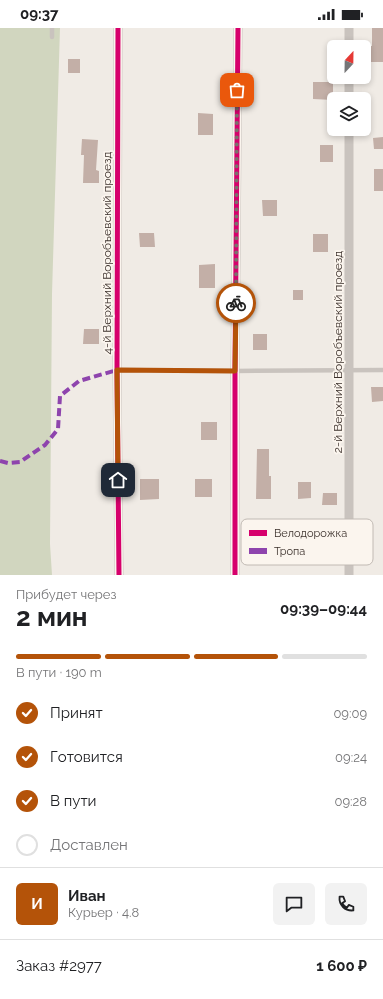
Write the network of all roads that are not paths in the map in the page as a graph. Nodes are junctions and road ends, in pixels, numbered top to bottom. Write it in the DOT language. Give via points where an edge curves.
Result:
graph roads {
  1 [pos="52,28"];
  2 [pos="118,28"];
  3 [pos="238,28"];
  4 [pos="349,28"];
  5 [pos="52,37"];
  6 [pos="349,40"];
  7 [pos="350,136"];
  8 [pos="117,370"];
  9 [pos="350,370"];
  10 [pos="383,370"];
  11 [pos="235,371"];
  12 [pos="349,519"];
  13 [pos="349,565"];
  14 [pos="119,575"];
  15 [pos="235,575"];
  16 [pos="349,575"];
  1 -- 5 [label="lane"];
  2 -- 8 [label="street, 4-й Верхний Воробъевский проезд"];
  3 -- 11 [label="street"];
  4 -- 6 [label="street"];
  7 -- 9 [label="street, 2-й Верхний Воробъевский проезд"];
  8 -- 11 [label="lane"];
  8 -- 14 [label="street, 4-й Верхний Воробъевский проезд"];
  9 -- 10 [label="lane"];
  9 -- 11 [label="lane"];
  9 -- 12 [label="street, 2-й Верхний Воробъевский проезд"];
  11 -- 15 [label="street"];
  13 -- 16 [label="street, 2-й Верхний Воробъевский проезд"];
}
